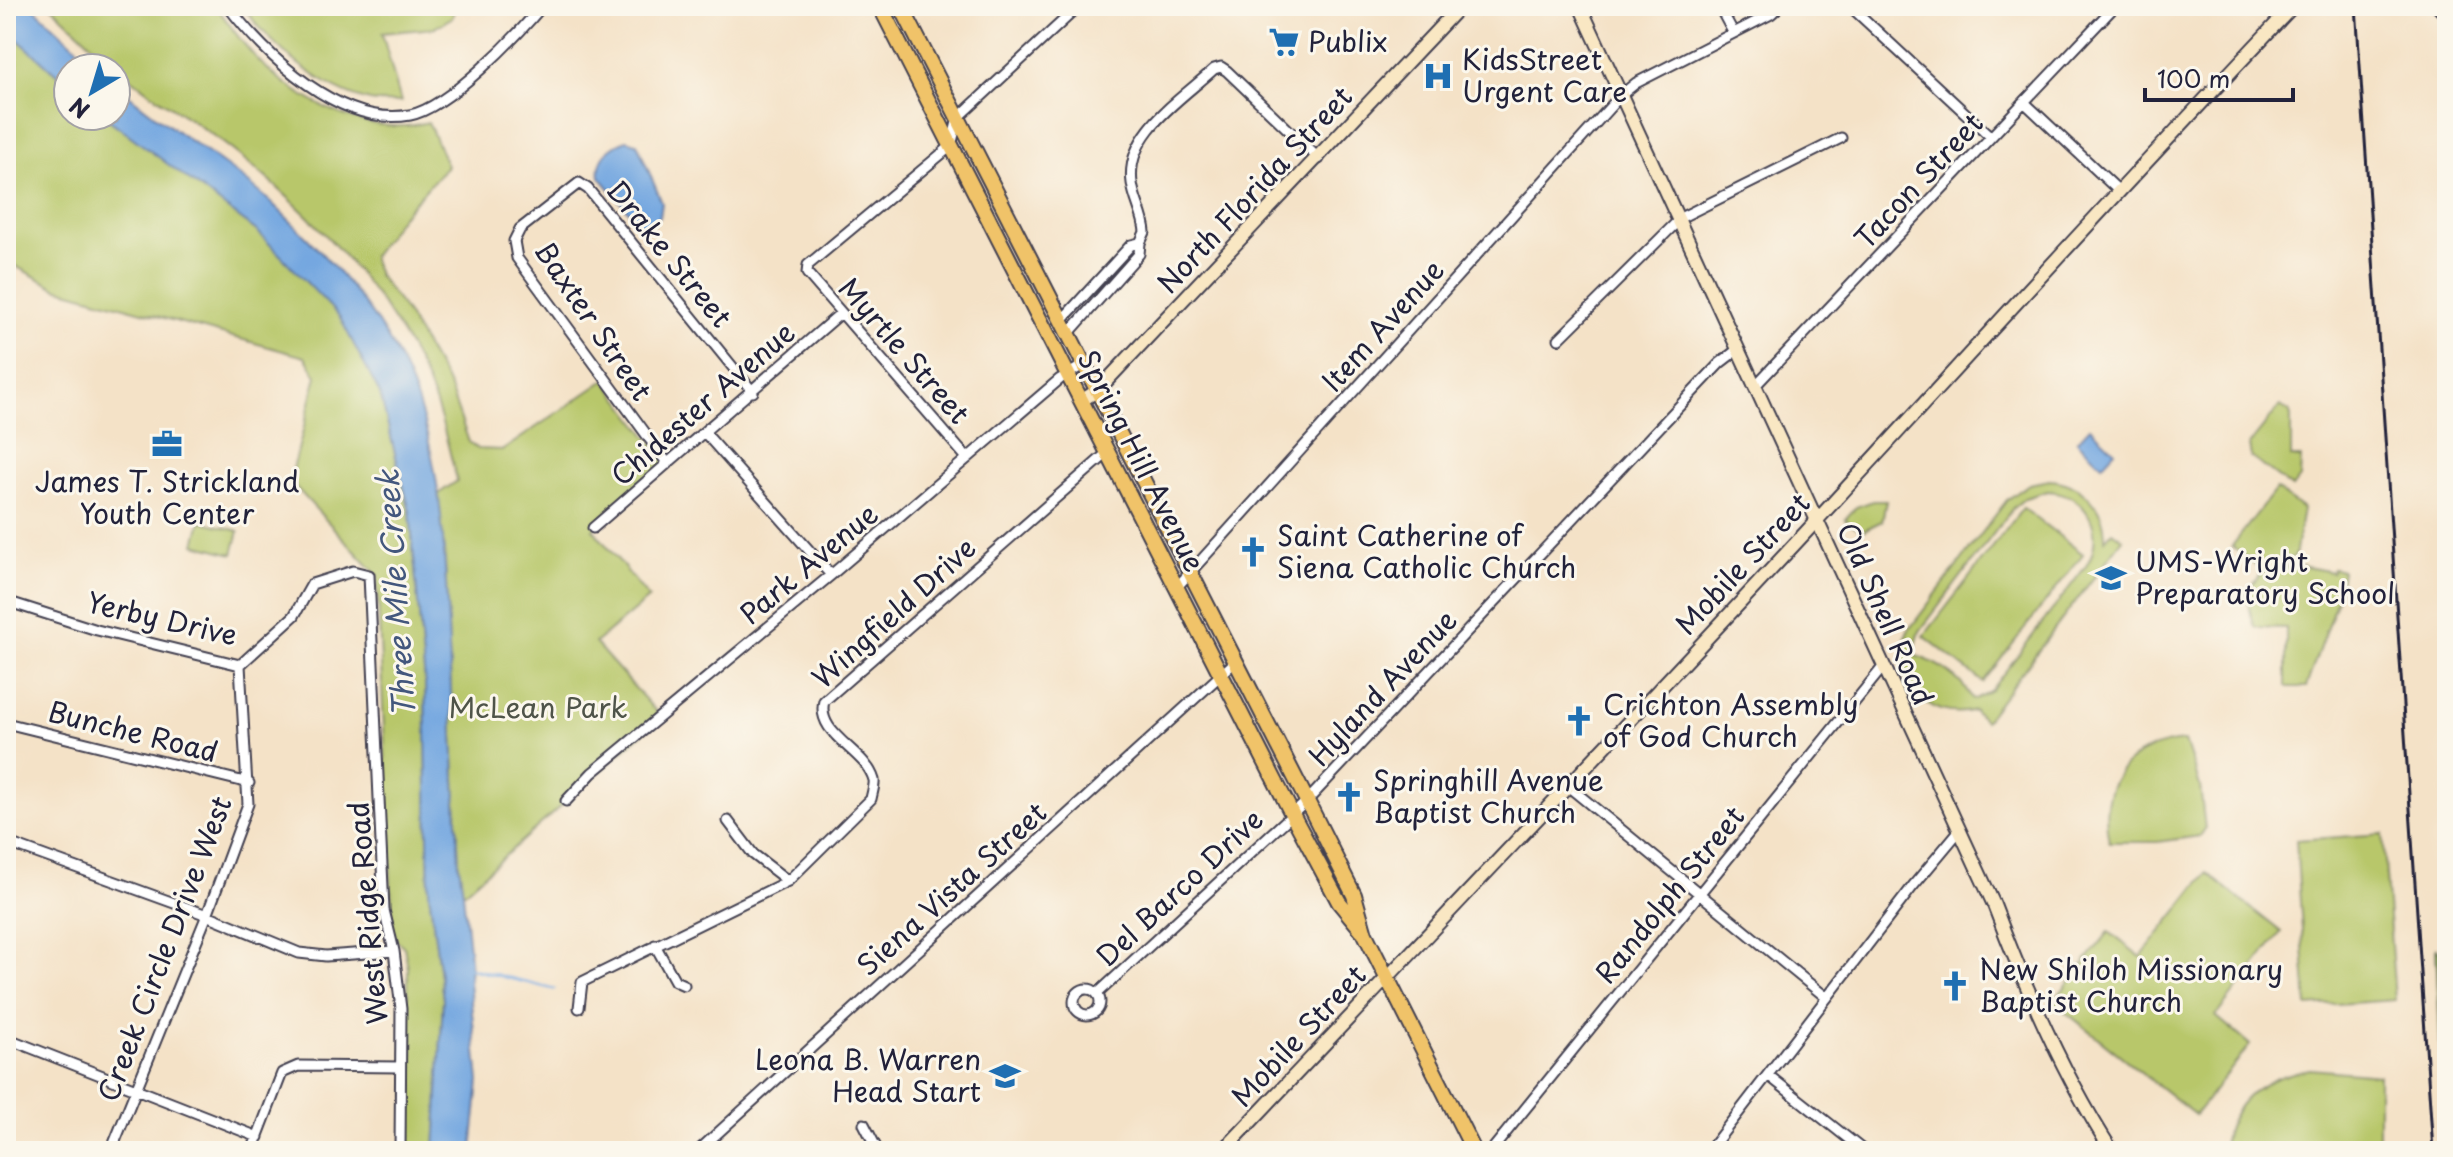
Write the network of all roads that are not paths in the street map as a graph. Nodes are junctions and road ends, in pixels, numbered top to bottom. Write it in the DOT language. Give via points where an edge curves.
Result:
graph roads {
  1 [pos="228,6"];
  2 [pos="542,6"];
  3 [pos="880,6"];
  4 [pos="901,6"];
  5 [pos="1079,6"];
  6 [pos="1460,6"];
  7 [pos="1580,6"];
  8 [pos="1719,6"];
  9 [pos="1780,6"];
  10 [pos="1850,6"];
  11 [pos="2115,6"];
  12 [pos="2293,6"];
  13 [pos="2438,6"];
  14 [pos="2447,15"];
  15 [pos="1733,32"];
  16 [pos="1621,95"];
  17 [pos="2024,102"];
  18 [pos="958,118"];
  19 [pos="1991,137"];
  20 [pos="1841,138"];
  21 [pos="951,146"];
  22 [pos="1319,159"];
  23 [pos="2119,191"];
  24 [pos="1678,221"];
  25 [pos="514,241"];
  26 [pos="1140,243"];
  27 [pos="841,313"];
  28 [pos="1066,327"];
  29 [pos="1559,339"];
  30 [pos="1737,350"];
  31 [pos="1085,364"];
  32 [pos="1067,373"];
  33 [pos="1754,387"];
  34 [pos="1098,390"];
  35 [pos="753,392"];
  36 [pos="1081,401"];
  37 [pos="705,433"];
  38 [pos="1106,454"];
  39 [pos="967,458"];
  40 [pos="668,464"];
  41 [pos="1816,521"];
  42 [pos="593,528"];
  43 [pos="1191,572"];
  44 [pos="369,575"];
  45 [pos="831,575"];
  46 [pos="1177,587"];
  47 [pos="6,601"];
  48 [pos="1236,661"];
  49 [pos="240,665"];
  50 [pos="1883,667"];
  51 [pos="1222,675"];
  52 [pos="6,723"];
  53 [pos="249,783"];
  54 [pos="1569,787"];
  55 [pos="566,801"];
  56 [pos="1307,801"];
  57 [pos="1292,814"];
  58 [pos="728,821"];
  59 [pos="1959,831"];
  60 [pos="6,842"];
  61 [pos="788,881"];
  62 [pos="1700,893"];
  63 [pos="207,915"];
  64 [pos="1365,934"];
  65 [pos="655,945"];
  66 [pos="394,951"];
  67 [pos="1387,978"];
  68 [pos="684,985"];
  69 [pos="1097,994"];
  70 [pos="1827,998"];
  71 [pos="579,1008"];
  72 [pos="6,1038"];
  73 [pos="400,1067"];
  74 [pos="1768,1075"];
  75 [pos="135,1090"];
  76 [pos="864,1124"];
  77 [pos="258,1137"];
  78 [pos="111,1151"];
  79 [pos="252,1151"];
  80 [pos="400,1151"];
  81 [pos="698,1151"];
  82 [pos="878,1151"];
  83 [pos="1223,1151"];
  84 [pos="1474,1151"];
  85 [pos="1491,1151"];
  86 [pos="1709,1151"];
  87 [pos="1864,1151"];
  88 [pos="2112,1151"];
  1 -- 2 [label="street" via="292,73 375,115 413,115 437,104 489,61"];
  3 -- 21 [label="main road, Spring Hill Avenue"];
  4 -- 18 [label="main road, Spring Hill Avenue"];
  5 -- 18 [label="street"];
  6 -- 22 [label="street, North Florida Street"];
  7 -- 16 [label="street, Old Shell Road"];
  8 -- 15 [label="street"];
  9 -- 15 [label="street, Item Avenue"];
  10 -- 19 [label="street"];
  11 -- 17 [label="street, Tacon Street"];
  12 -- 23 [label="street, Mobile Street"];
  13 -- 14 [label="street"];
  15 -- 16 [label="street, Item Avenue"];
  16 -- 24 [label="street, Old Shell Road"];
  16 -- 43 [label="street, Item Avenue"];
  17 -- 19 [label="street, Tacon Street"];
  17 -- 23 [label="street"];
  18 -- 21 [label="street"];
  18 -- 28 [label="main road, Spring Hill Avenue"];
  19 -- 33 [label="street, Tacon Street"];
  20 -- 24 [label="street"];
  21 -- 27 [label="street, Myrtle Street" via="808,265 807,273"];
  21 -- 32 [label="main road, Spring Hill Avenue"];
  22 -- 26 [label="street" via="1227,71 1214,69 1144,135 1136,149 1131,180 1144,222"];
  22 -- 34 [label="street, North Florida Street"];
  23 -- 41 [label="street, Mobile Street"];
  24 -- 29 [label="street"];
  24 -- 30 [label="street, Old Shell Road"];
  25 -- 35 [label="street, Drake Street" via="520,229 579,183"];
  25 -- 40 [label="street, Baxter Street" via="517,258"];
  26 -- 28 [label="street" via="1131,245"];
  26 -- 28 [label="street" via="1139,254"];
  27 -- 35 [label="street, Chidester Avenue"];
  27 -- 39 [label="street, Myrtle Street"];
  28 -- 31 [label="main road, Spring Hill Avenue"];
  30 -- 33 [label="street, Old Shell Road"];
  30 -- 56 [label="street, Hyland Avenue"];
  31 -- 32 [label="street, Park Avenue"];
  31 -- 34 [label="main road, Spring Hill Avenue"];
  32 -- 36 [label="main road, Spring Hill Avenue"];
  32 -- 39 [label="street, Park Avenue"];
  33 -- 41 [label="street, Old Shell Road"];
  34 -- 36 [label="street, North Florida Street"];
  34 -- 43 [label="main road, Spring Hill Avenue"];
  35 -- 37 [label="street, Chidester Avenue"];
  36 -- 38 [label="main road, Spring Hill Avenue"];
  37 -- 40 [label="street, Chidester Avenue"];
  37 -- 45 [label="street"];
  38 -- 46 [label="main road, Spring Hill Avenue"];
  38 -- 61 [label="street, Wingfield Drive" via="824,701 828,726 874,781 871,799"];
  39 -- 45 [label="street, Park Avenue"];
  40 -- 42 [label="street, Chidester Avenue"];
  41 -- 50 [label="street, Old Shell Road"];
  41 -- 54 [label="street, Mobile Street"];
  43 -- 46 [label="street, Item Avenue"];
  43 -- 48 [label="main road, Spring Hill Avenue"];
  44 -- 49 [label="street, Yerby Drive" via="353,571 312,584 294,616"];
  44 -- 66 [label="street, West Ridge Road" via="384,910"];
  45 -- 55 [label="street, Park Avenue" via="592,773"];
  46 -- 51 [label="main road, Spring Hill Avenue"];
  47 -- 49 [label="street, Yerby Drive"];
  48 -- 51 [label="street, Siena Vista Street"];
  48 -- 56 [label="main road, Spring Hill Avenue"];
  49 -- 53 [label="street, Creek Circle Drive West"];
  50 -- 59 [label="street, Old Shell Road"];
  50 -- 62 [label="street, Randolph Street"];
  51 -- 57 [label="main road, Spring Hill Avenue"];
  51 -- 81 [label="street, Siena Vista Street"];
  52 -- 53 [label="street, Bunche Road"];
  53 -- 63 [label="street, Creek Circle Drive West" via="248,804"];
  54 -- 62 [label="street"];
  54 -- 67 [label="street, Mobile Street"];
  56 -- 57 [label="street, Hyland Avenue"];
  56 -- 64 [label="main road, Spring Hill Avenue" via="1354,895"];
  57 -- 64 [label="main road, Spring Hill Avenue" via="1339,902"];
  57 -- 69 [label="street, Del Barco Drive"];
  58 -- 61 [label="street" via="753,854"];
  59 -- 70 [label="street"];
  59 -- 88 [label="street, Old Shell Road" via="2057,1052"];
  60 -- 63 [label="street"];
  61 -- 65 [label="street, Wingfield Drive"];
  62 -- 70 [label="street"];
  62 -- 85 [label="street, Randolph Street"];
  63 -- 66 [label="street" via="299,953"];
  63 -- 75 [label="street, Creek Circle Drive West"];
  64 -- 67 [label="main road, Spring Hill Avenue"];
  65 -- 68 [label="street" via="675,981"];
  65 -- 71 [label="street, Wingfield Drive" via="582,982"];
  66 -- 73 [label="street, West Ridge Road"];
  67 -- 83 [label="street, Mobile Street"];
  67 -- 84 [label="main road, Spring Hill Avenue"];
  70 -- 74 [label="street"];
  72 -- 75 [label="street"];
  73 -- 77 [label="street" via="298,1066 282,1073"];
  73 -- 80 [label="street, West Ridge Road"];
  74 -- 86 [label="street"];
  74 -- 87 [label="street"];
  75 -- 77 [label="street"];
  75 -- 78 [label="street, Creek Circle Drive West"];
  76 -- 82 [label="street"];
  77 -- 79 [label="street"];
}
